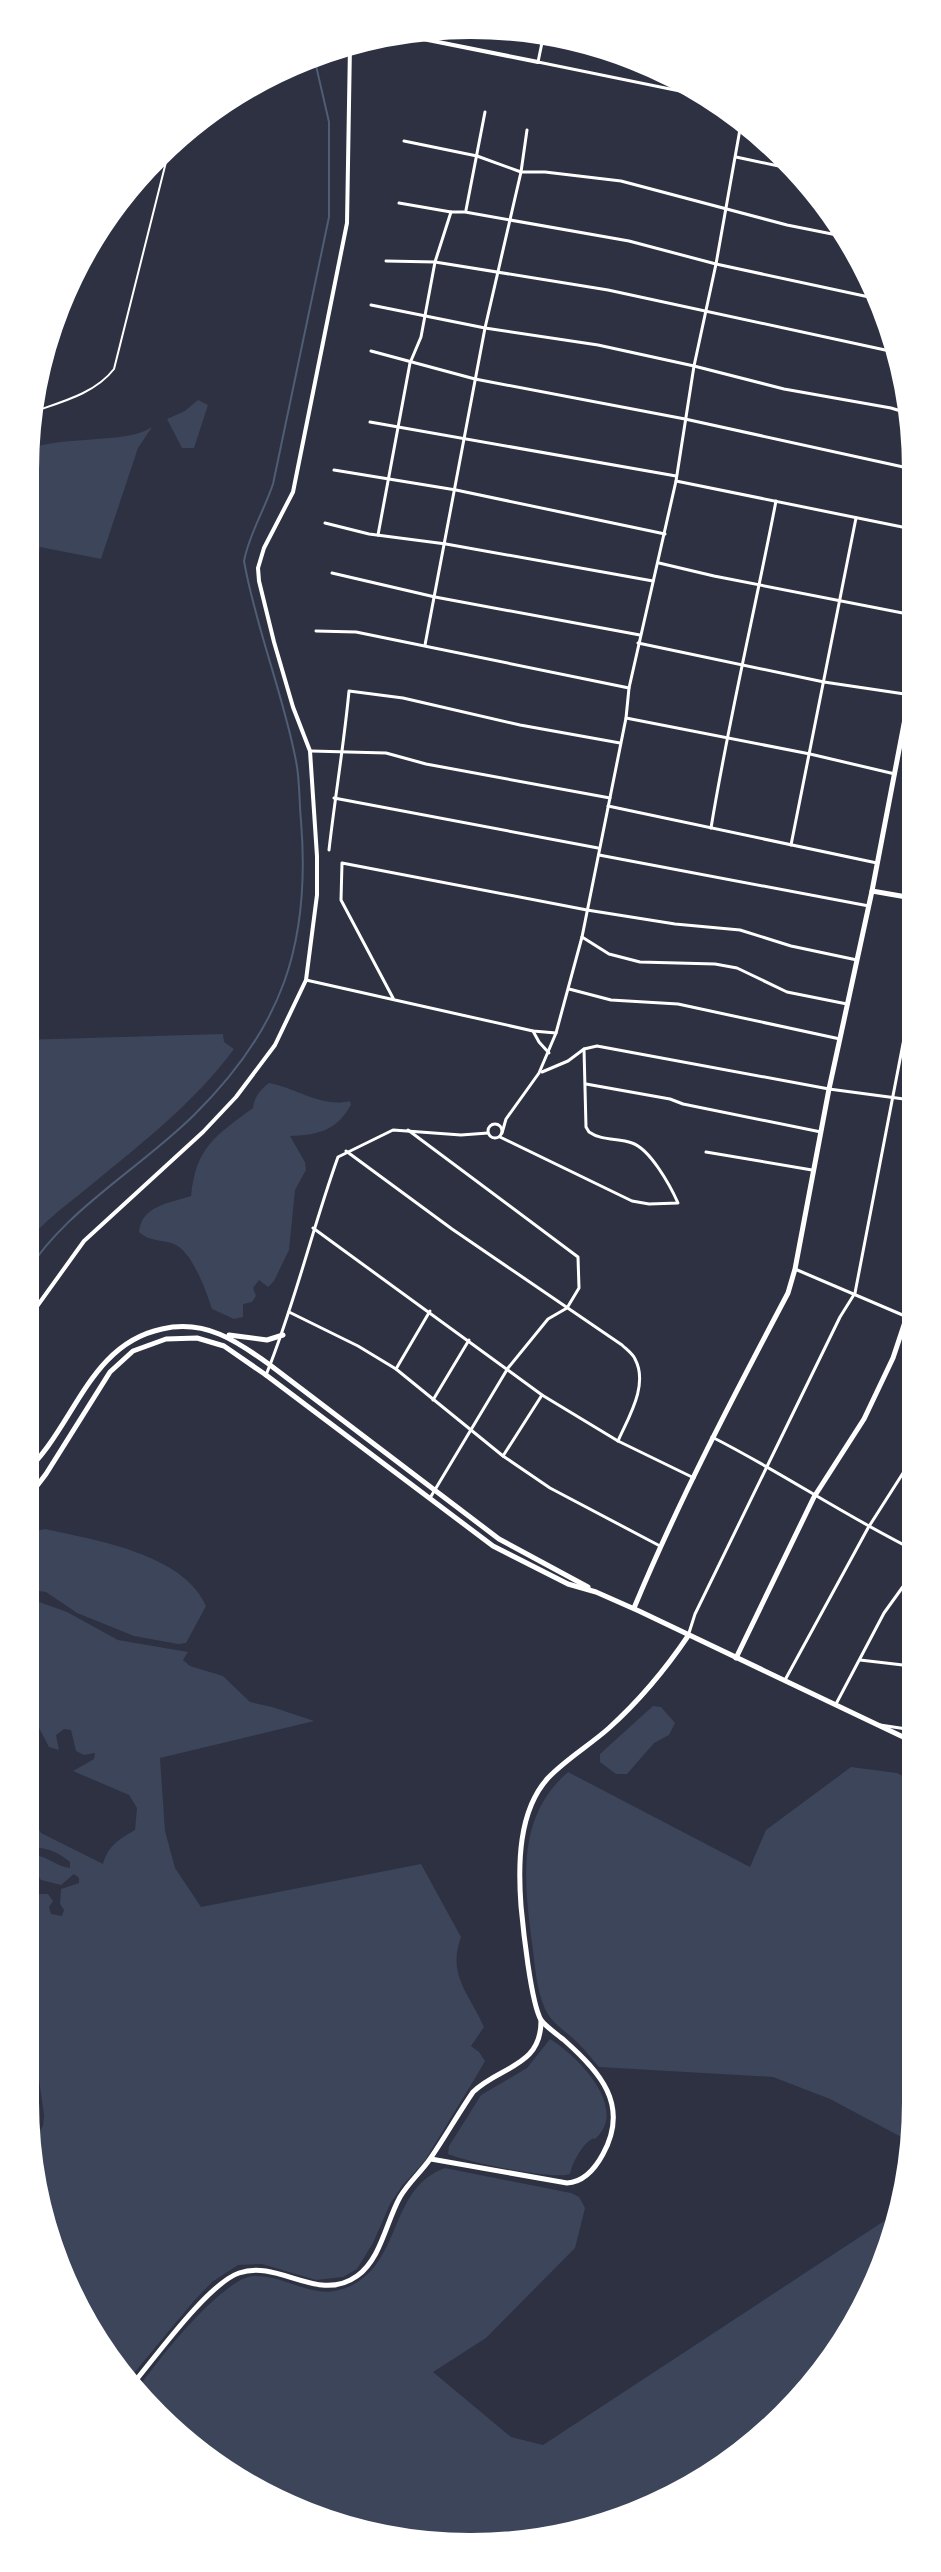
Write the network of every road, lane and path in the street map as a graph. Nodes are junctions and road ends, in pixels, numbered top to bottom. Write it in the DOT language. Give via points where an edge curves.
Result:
graph roads {
  1 [pos="417,38"];
  2 [pos="543,40"];
  3 [pos="350,51"];
  4 [pos="538,62"];
  5 [pos="691,93"];
  6 [pos="485,112"];
  7 [pos="740,128"];
  8 [pos="527,130"];
  9 [pos="404,141"];
  10 [pos="477,156"];
  11 [pos="167,157"];
  12 [pos="735,157"];
  13 [pos="784,167"];
  14 [pos="521,172"];
  15 [pos="399,203"];
  16 [pos="724,208"];
  17 [pos="451,212"];
  18 [pos="465,212"];
  19 [pos="509,220"];
  20 [pos="838,235"];
  21 [pos="386,261"];
  22 [pos="435,262"];
  23 [pos="716,264"];
  24 [pos="498,274"];
  25 [pos="871,298"];
  26 [pos="371,305"];
  27 [pos="706,311"];
  28 [pos="425,316"];
  29 [pos="485,328"];
  30 [pos="371,351"];
  31 [pos="890,351"];
  32 [pos="410,363"];
  33 [pos="694,366"];
  34 [pos="475,379"];
  35 [pos="39,409"];
  36 [pos="903,412"];
  37 [pos="685,419"];
  38 [pos="370,422"];
  39 [pos="398,426"];
  40 [pos="464,439"];
  41 [pos="907,468"];
  42 [pos="334,470"];
  43 [pos="676,478"];
  44 [pos="389,479"];
  45 [pos="456,490"];
  46 [pos="776,501"];
  47 [pos="856,518"];
  48 [pos="325,523"];
  49 [pos="907,528"];
  50 [pos="665,534"];
  51 [pos="378,535"];
  52 [pos="446,544"];
  53 [pos="658,562"];
  54 [pos="332,573"];
  55 [pos="653,581"];
  56 [pos="759,583"];
  57 [pos="435,597"];
  58 [pos="839,601"];
  59 [pos="907,614"];
  60 [pos="316,631"];
  61 [pos="640,635"];
  62 [pos="638,643"];
  63 [pos="425,645"];
  64 [pos="744,665"];
  65 [pos="824,682"];
  66 [pos="629,688"];
  67 [pos="907,694"];
  68 [pos="907,705"];
  69 [pos="626,718"];
  70 [pos="725,737"];
  71 [pos="620,743"];
  72 [pos="310,751"];
  73 [pos="344,751"];
  74 [pos="810,754"];
  75 [pos="895,774"];
  76 [pos="334,798"];
  77 [pos="610,798"];
  78 [pos="608,806"];
  79 [pos="711,828"];
  80 [pos="791,845"];
  81 [pos="598,848"];
  82 [pos="329,850"];
  83 [pos="599,855"];
  84 [pos="877,863"];
  85 [pos="872,891"];
  86 [pos="907,897"];
  87 [pos="869,906"];
  88 [pos="587,910"];
  89 [pos="582,937"];
  90 [pos="857,960"];
  91 [pos="306,980"];
  92 [pos="569,989"];
  93 [pos="393,998"];
  94 [pos="847,1004"];
  95 [pos="907,1029"];
  96 [pos="533,1031"];
  97 [pos="556,1033"];
  98 [pos="840,1039"];
  99 [pos="584,1049"];
  100 [pos="549,1053"];
  101 [pos="539,1073"];
  102 [pos="585,1084"];
  103 [pos="829,1089"];
  104 [pos="895,1098"];
  105 [pos="907,1100"];
  106 [pos="506,1119"];
  107 [pos="494,1124"];
  108 [pos="408,1130"];
  109 [pos="821,1132"];
  110 [pos="488,1133"];
  111 [pos="501,1135"];
  112 [pos="346,1151"];
  113 [pos="706,1152"];
  114 [pos="814,1171"];
  115 [pos="313,1228"];
  116 [pos="795,1269"];
  117 [pos="855,1293"];
  118 [pos="567,1308"];
  119 [pos="34,1311"];
  120 [pos="430,1311"];
  121 [pos="289,1312"];
  122 [pos="907,1316"];
  123 [pos="224,1335"];
  124 [pos="283,1335"];
  125 [pos="469,1340"];
  126 [pos="270,1365"];
  127 [pos="508,1368"];
  128 [pos="396,1369"];
  129 [pos="266,1375"];
  130 [pos="542,1395"];
  131 [pos="433,1400"];
  132 [pos="471,1428"];
  133 [pos="712,1437"];
  134 [pos="618,1441"];
  135 [pos="503,1456"];
  136 [pos="34,1462"];
  137 [pos="768,1466"];
  138 [pos="907,1467"];
  139 [pos="694,1478"];
  140 [pos="435,1489"];
  141 [pos="34,1490"];
  142 [pos="814,1497"];
  143 [pos="430,1498"];
  144 [pos="868,1528"];
  145 [pos="660,1546"];
  146 [pos="907,1547"];
  147 [pos="907,1581"];
  148 [pos="596,1592"];
  149 [pos="634,1608"];
  150 [pos="688,1636"];
  151 [pos="736,1658"];
  152 [pos="859,1659"];
  153 [pos="907,1665"];
  154 [pos="785,1681"];
  155 [pos="835,1705"];
  156 [pos="876,1724"];
  157 [pos="907,1729"];
  158 [pos="907,1739"];
  159 [pos="541,2020"];
  160 [pos="431,2159"];
  161 [pos="135,2381"];
  1 -- 4 [label="street"];
  2 -- 4 [label="street"];
  3 -- 72 [label="street" via="347,223 293,492 258,568 274,642"];
  4 -- 5 [label="street"];
  6 -- 10 [label="street"];
  7 -- 12 [label="street"];
  8 -- 14 [label="street"];
  9 -- 10 [label="street"];
  10 -- 14 [label="street"];
  10 -- 18 [label="street"];
  11 -- 35 [label="lane" via="114,369 90,389"];
  12 -- 13 [label="street"];
  12 -- 16 [label="street"];
  14 -- 16 [label="street" via="621,181"];
  14 -- 19 [label="street"];
  15 -- 17 [label="street"];
  16 -- 20 [label="street"];
  16 -- 23 [label="street"];
  17 -- 18 [label="street"];
  17 -- 22 [label="street"];
  18 -- 19 [label="street"];
  19 -- 23 [label="street" via="629,241"];
  19 -- 24 [label="street"];
  21 -- 22 [label="street"];
  22 -- 24 [label="street"];
  22 -- 28 [label="street"];
  23 -- 25 [label="street"];
  23 -- 27 [label="street"];
  24 -- 27 [label="street"];
  24 -- 29 [label="street"];
  26 -- 28 [label="street"];
  27 -- 31 [label="street"];
  27 -- 33 [label="street"];
  28 -- 29 [label="street"];
  28 -- 32 [label="street"];
  29 -- 33 [label="street"];
  29 -- 34 [label="street"];
  30 -- 32 [label="street"];
  32 -- 34 [label="street"];
  32 -- 39 [label="street"];
  33 -- 36 [label="street"];
  33 -- 37 [label="street"];
  34 -- 37 [label="street"];
  34 -- 40 [label="street"];
  37 -- 41 [label="street"];
  37 -- 43 [label="street"];
  38 -- 39 [label="street"];
  39 -- 40 [label="street"];
  39 -- 44 [label="street"];
  40 -- 43 [label="street"];
  40 -- 45 [label="street"];
  42 -- 44 [label="street"];
  43 -- 46 [label="street"];
  43 -- 50 [label="street"];
  44 -- 45 [label="street"];
  44 -- 51 [label="street"];
  45 -- 50 [label="street"];
  45 -- 52 [label="street"];
  46 -- 47 [label="street"];
  46 -- 56 [label="street"];
  47 -- 49 [label="street"];
  47 -- 58 [label="street"];
  48 -- 51 [label="street"];
  50 -- 53 [label="street"];
  51 -- 52 [label="street"];
  52 -- 55 [label="street"];
  52 -- 57 [label="street"];
  53 -- 55 [label="street"];
  53 -- 56 [label="street"];
  54 -- 57 [label="street"];
  55 -- 61 [label="street"];
  56 -- 58 [label="street"];
  56 -- 64 [label="street"];
  57 -- 61 [label="street"];
  57 -- 63 [label="street"];
  58 -- 59 [label="street"];
  58 -- 65 [label="street"];
  60 -- 63 [label="street" via="356,632"];
  61 -- 62 [label="street"];
  62 -- 64 [label="street"];
  62 -- 66 [label="street"];
  63 -- 66 [label="street"];
  64 -- 65 [label="street"];
  64 -- 70 [label="street"];
  65 -- 67 [label="street"];
  65 -- 74 [label="street"];
  66 -- 69 [label="street"];
  68 -- 75 [label="main road"];
  69 -- 70 [label="street"];
  69 -- 71 [label="street"];
  70 -- 74 [label="street"];
  70 -- 79 [label="street"];
  71 -- 73 [label="street" via="412,699 349,691"];
  71 -- 77 [label="street"];
  72 -- 73 [label="street"];
  72 -- 91 [label="street" via="317,895"];
  73 -- 76 [label="street"];
  73 -- 77 [label="street" via="386,753"];
  74 -- 75 [label="street"];
  74 -- 80 [label="street"];
  75 -- 84 [label="main road"];
  76 -- 81 [label="street"];
  76 -- 82 [label="street"];
  77 -- 78 [label="street"];
  78 -- 79 [label="street"];
  78 -- 81 [label="street"];
  79 -- 80 [label="street"];
  80 -- 84 [label="street"];
  81 -- 83 [label="street"];
  83 -- 87 [label="street"];
  83 -- 88 [label="street"];
  84 -- 85 [label="main road"];
  85 -- 86 [label="main road"];
  85 -- 87 [label="main road"];
  87 -- 90 [label="main road"];
  88 -- 89 [label="street"];
  88 -- 90 [label="street" via="740,930"];
  88 -- 93 [label="street" via="342,863 341,900"];
  89 -- 92 [label="street"];
  89 -- 94 [label="street" via="624,958 737,968 787,992"];
  90 -- 94 [label="main road"];
  91 -- 93 [label="street"];
  91 -- 119 [label="street" via="275,1045 236,1097 84,1241"];
  92 -- 97 [label="street"];
  92 -- 98 [label="street" via="611,1000 678,1004"];
  93 -- 96 [label="street"];
  94 -- 98 [label="main road"];
  95 -- 104 [label="street"];
  96 -- 97 [label="street"];
  96 -- 100 [label="street"];
  97 -- 100 [label="street"];
  98 -- 103 [label="main road"];
  99 -- 101 [label="street"];
  99 -- 102 [label="street"];
  99 -- 103 [label="street" via="597,1046 658,1055"];
  100 -- 101 [label="street"];
  101 -- 106 [label="street"];
  102 -- 109 [label="street"];
  102 -- 111 [label="street" via="589,1132 644,1150 678,1203 632,1201"];
  103 -- 104 [label="street"];
  103 -- 109 [label="main road"];
  104 -- 105 [label="street"];
  104 -- 117 [label="street"];
  106 -- 107 [label="street"];
  106 -- 111 [label="street"];
  107 -- 110 [label="street"];
  107 -- 111 [label="street"];
  108 -- 110 [label="street"];
  108 -- 112 [label="street" via="393,1130"];
  108 -- 118 [label="street" via="578,1257 579,1288"];
  109 -- 114 [label="main road"];
  110 -- 111 [label="street" via="493,1138"];
  112 -- 115 [label="street" via="338,1157"];
  112 -- 118 [label="street"];
  113 -- 114 [label="street"];
  114 -- 116 [label="main road"];
  115 -- 120 [label="street"];
  115 -- 121 [label="street"];
  116 -- 117 [label="street"];
  116 -- 133 [label="main road" via="788,1293"];
  117 -- 122 [label="street"];
  117 -- 137 [label="street"];
  118 -- 127 [label="street" via="548,1319"];
  118 -- 134 [label="street" via="636,1360 636,1401"];
  120 -- 125 [label="street"];
  120 -- 128 [label="street"];
  121 -- 124 [label="street"];
  121 -- 128 [label="street"];
  122 -- 142 [label="main road" via="864,1419"];
  123 -- 124 [label="main road" via="267,1340"];
  123 -- 126 [label="main road"];
  123 -- 136 [label="main road" via="170,1327 121,1346 104,1362"];
  124 -- 126 [label="street"];
  125 -- 127 [label="street"];
  125 -- 131 [label="street"];
  126 -- 129 [label="street"];
  126 -- 140 [label="main road"];
  127 -- 130 [label="street"];
  127 -- 132 [label="street"];
  128 -- 131 [label="street"];
  129 -- 141 [label="main road" via="224,1346 197,1338 166,1339 133,1351 110,1372"];
  129 -- 143 [label="main road"];
  130 -- 134 [label="street"];
  130 -- 135 [label="street"];
  131 -- 132 [label="street"];
  132 -- 135 [label="street"];
  132 -- 140 [label="street"];
  133 -- 137 [label="street"];
  133 -- 139 [label="main road"];
  134 -- 139 [label="street"];
  135 -- 145 [label="street" via="550,1488"];
  137 -- 142 [label="street"];
  137 -- 150 [label="street"];
  138 -- 144 [label="street"];
  139 -- 145 [label="main road"];
  140 -- 143 [label="street"];
  140 -- 148 [label="main road" via="499,1539"];
  142 -- 144 [label="street"];
  142 -- 151 [label="main road"];
  143 -- 148 [label="main road" via="493,1546 568,1584"];
  144 -- 146 [label="street"];
  144 -- 154 [label="street"];
  145 -- 149 [label="main road"];
  147 -- 152 [label="street"];
  148 -- 149 [label="main road"];
  149 -- 150 [label="main road"];
  150 -- 151 [label="main road"];
  150 -- 159 [label="main road" via="636,1702 546,1780 529,1810 523,1828 521,1904"];
  151 -- 154 [label="main road"];
  152 -- 153 [label="street"];
  152 -- 155 [label="street"];
  154 -- 155 [label="main road"];
  155 -- 156 [label="main road"];
  156 -- 157 [label="street"];
  156 -- 158 [label="main road"];
  159 -- 160 [label="main road" via="536,2047 473,2092"];
  159 -- 160 [label="main road" via="590,2064 607,2088 613,2125 594,2168 576,2182 556,2182"];
  160 -- 161 [label="main road" via="401,2195 368,2266 356,2277 343,2284 315,2286 255,2270 232,2276 209,2294"];
}
